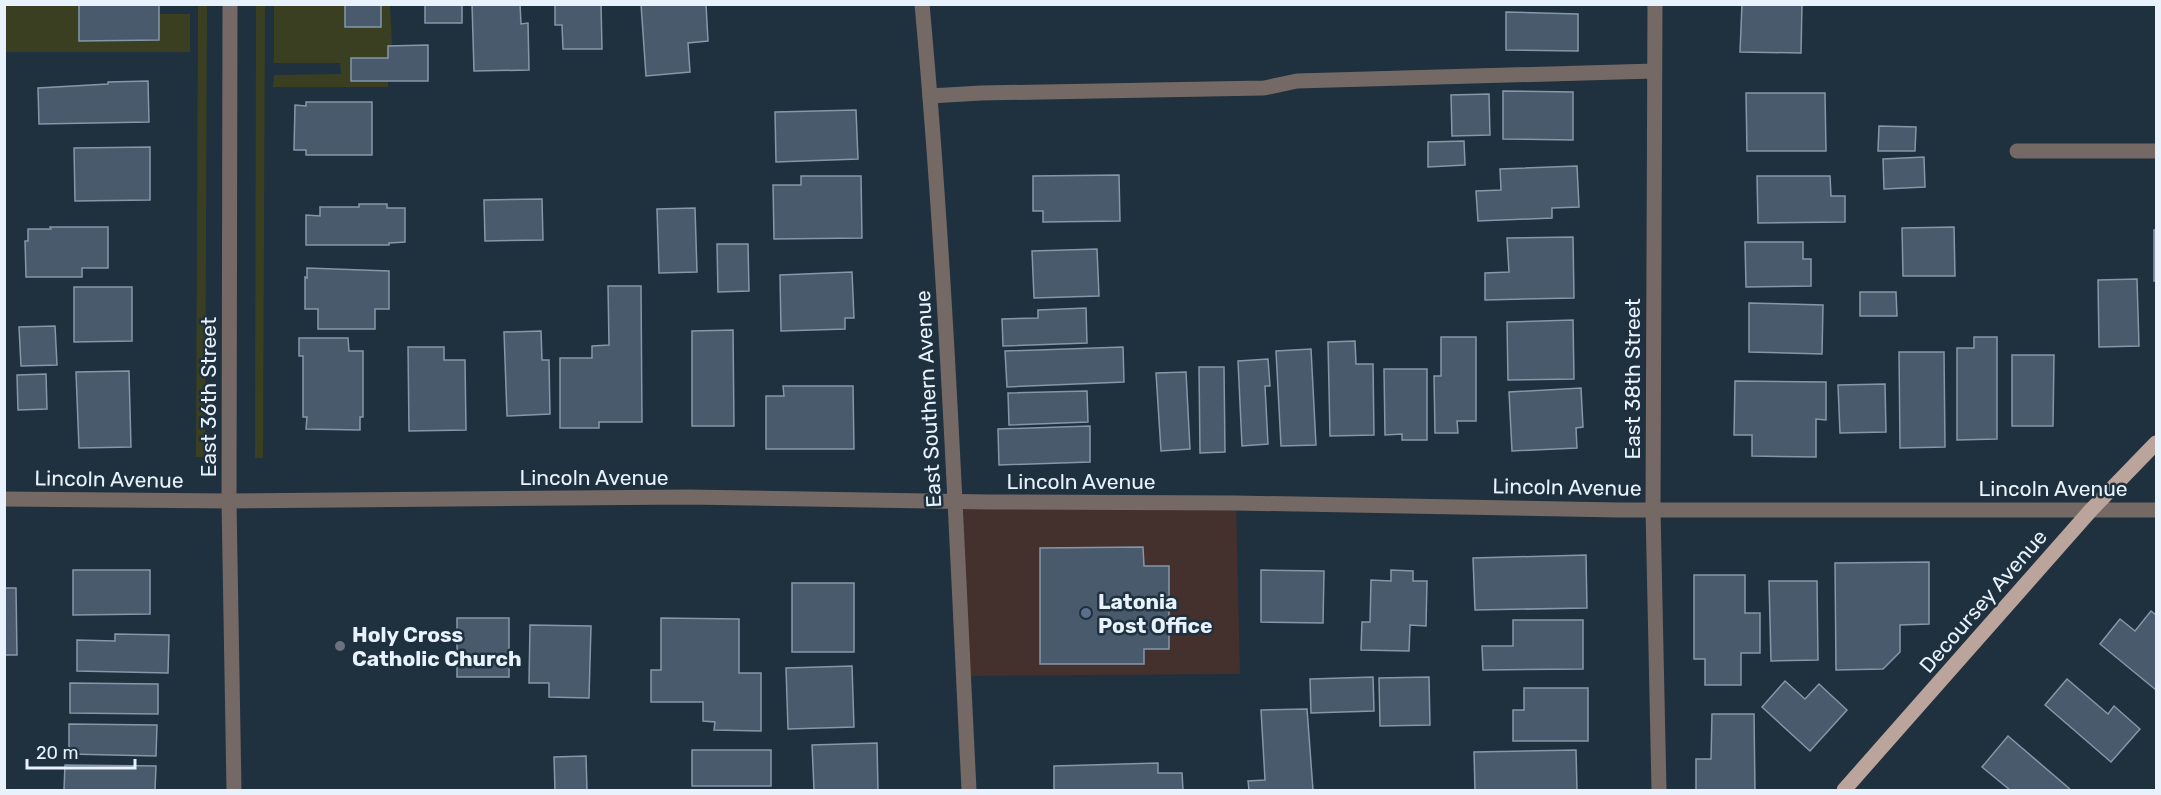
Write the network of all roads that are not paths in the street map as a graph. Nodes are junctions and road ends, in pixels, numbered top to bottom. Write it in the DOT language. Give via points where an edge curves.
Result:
graph roads {
  1 [pos="230,4"];
  2 [pos="922,4"];
  3 [pos="1655,4"];
  4 [pos="1654,70"];
  5 [pos="930,96"];
  6 [pos="2016,151"];
  7 [pos="2157,151"];
  8 [pos="2157,443"];
  9 [pos="4,499"];
  10 [pos="229,501"];
  11 [pos="955,501"];
  12 [pos="1653,509"];
  13 [pos="2091,510"];
  14 [pos="2157,510"];
  15 [pos="234,790"];
  16 [pos="969,790"];
  17 [pos="1659,790"];
  18 [pos="1844,790"];
  1 -- 10 [label="street, East 36th Street"];
  2 -- 5 [label="street, East Southern Avenue"];
  3 -- 4 [label="street, East 38th Street"];
  4 -- 5 [label="street" via="1297,81 1264,88"];
  4 -- 12 [label="street, East 38th Street"];
  5 -- 11 [label="street, East Southern Avenue"];
  6 -- 7 [label="street"];
  8 -- 13 [label="main road, Decoursey Avenue"];
  9 -- 10 [label="street, Lincoln Avenue"];
  10 -- 11 [label="street, Lincoln Avenue" via="688,497"];
  10 -- 15 [label="street, East 36th Street"];
  11 -- 12 [label="street, Lincoln Avenue"];
  11 -- 16 [label="street, East Southern Avenue"];
  12 -- 13 [label="street, Lincoln Avenue"];
  12 -- 17 [label="street, East 38th Street"];
  13 -- 14 [label="street, Lincoln Avenue"];
  13 -- 18 [label="main road, Decoursey Avenue"];
}
